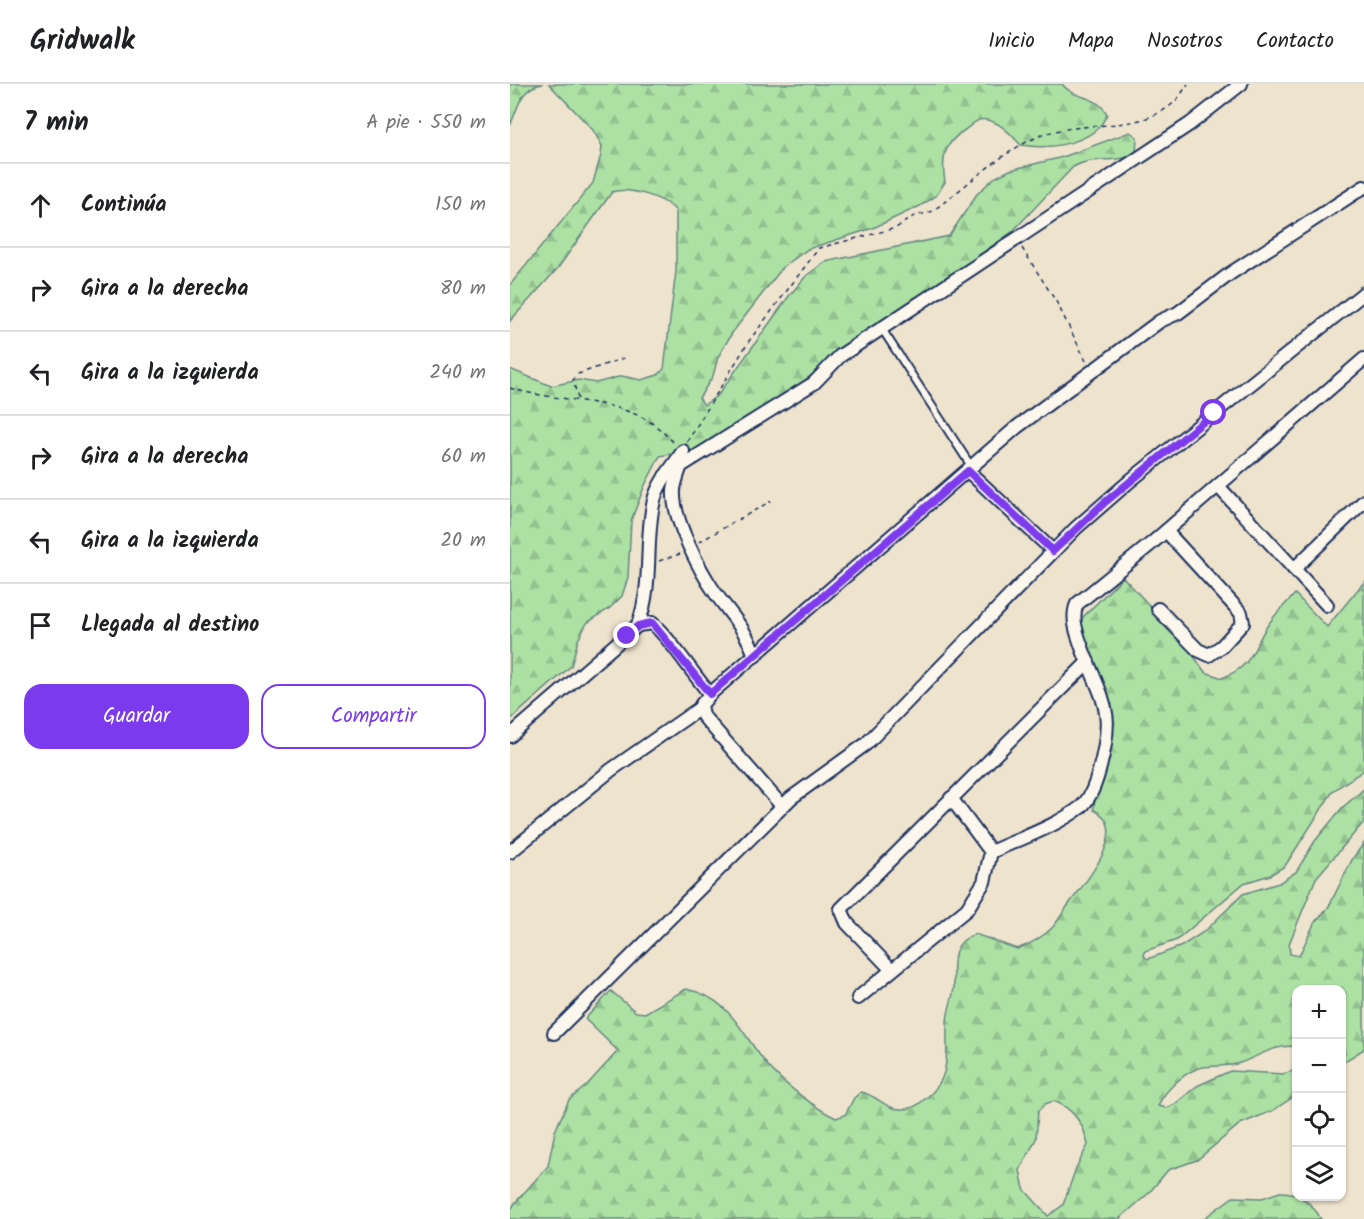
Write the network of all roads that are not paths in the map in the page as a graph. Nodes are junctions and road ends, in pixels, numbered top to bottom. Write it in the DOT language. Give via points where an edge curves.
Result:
graph roads {
  1 [pos="1241,84"];
  2 [pos="1364,187"];
  3 [pos="1364,293"];
  4 [pos="881,328"];
  5 [pos="1364,359"];
  6 [pos="683,451"];
  7 [pos="680,468"];
  8 [pos="970,469"];
  9 [pos="665,476"];
  10 [pos="1218,486"];
  11 [pos="1364,501"];
  12 [pos="1167,531"];
  13 [pos="1053,551"];
  14 [pos="1294,569"];
  15 [pos="1328,605"];
  16 [pos="1158,609"];
  17 [pos="638,626"];
  18 [pos="755,656"];
  19 [pos="1088,662"];
  20 [pos="710,694"];
  21 [pos="700,708"];
  22 [pos="510,736"];
  23 [pos="951,798"];
  24 [pos="782,806"];
  25 [pos="510,852"];
  26 [pos="992,852"];
  27 [pos="891,969"];
  28 [pos="858,998"];
  29 [pos="554,1033"];
  1 -- 4 [label="street" via="1190,124"];
  2 -- 8 [label="street" via="1160,321 1017,427"];
  3 -- 13 [label="street" via="1131,480"];
  4 -- 7 [label="street" via="840,356 814,382"];
  4 -- 8 [label="lane"];
  5 -- 10 [label="street"];
  6 -- 9 [label="street"];
  7 -- 9 [label="street"];
  7 -- 18 [label="street" via="674,490 676,508 689,547 715,593 749,638"];
  8 -- 13 [label="street"];
  8 -- 18 [label="street"];
  9 -- 17 [label="street" via="654,499 645,606"];
  10 -- 12 [label="street"];
  10 -- 14 [label="street"];
  11 -- 14 [label="street"];
  12 -- 16 [label="street" via="1241,613 1243,623 1209,655 1198,650"];
  12 -- 19 [label="street" via="1077,604 1074,610 1078,637"];
  13 -- 24 [label="street" via="866,744"];
  14 -- 15 [label="street"];
  17 -- 20 [label="street" via="649,622 659,629"];
  17 -- 22 [label="street"];
  18 -- 20 [label="street"];
  19 -- 23 [label="street"];
  19 -- 26 [label="street" via="1109,719 1096,782 1084,805 1062,820"];
  20 -- 21 [label="street"];
  21 -- 24 [label="street"];
  21 -- 25 [label="street" via="611,770"];
  23 -- 26 [label="street"];
  23 -- 27 [label="street" via="841,909 847,923"];
  24 -- 29 [label="street"];
  26 -- 27 [label="street" via="984,882 968,909"];
  27 -- 28 [label="street"];
}
